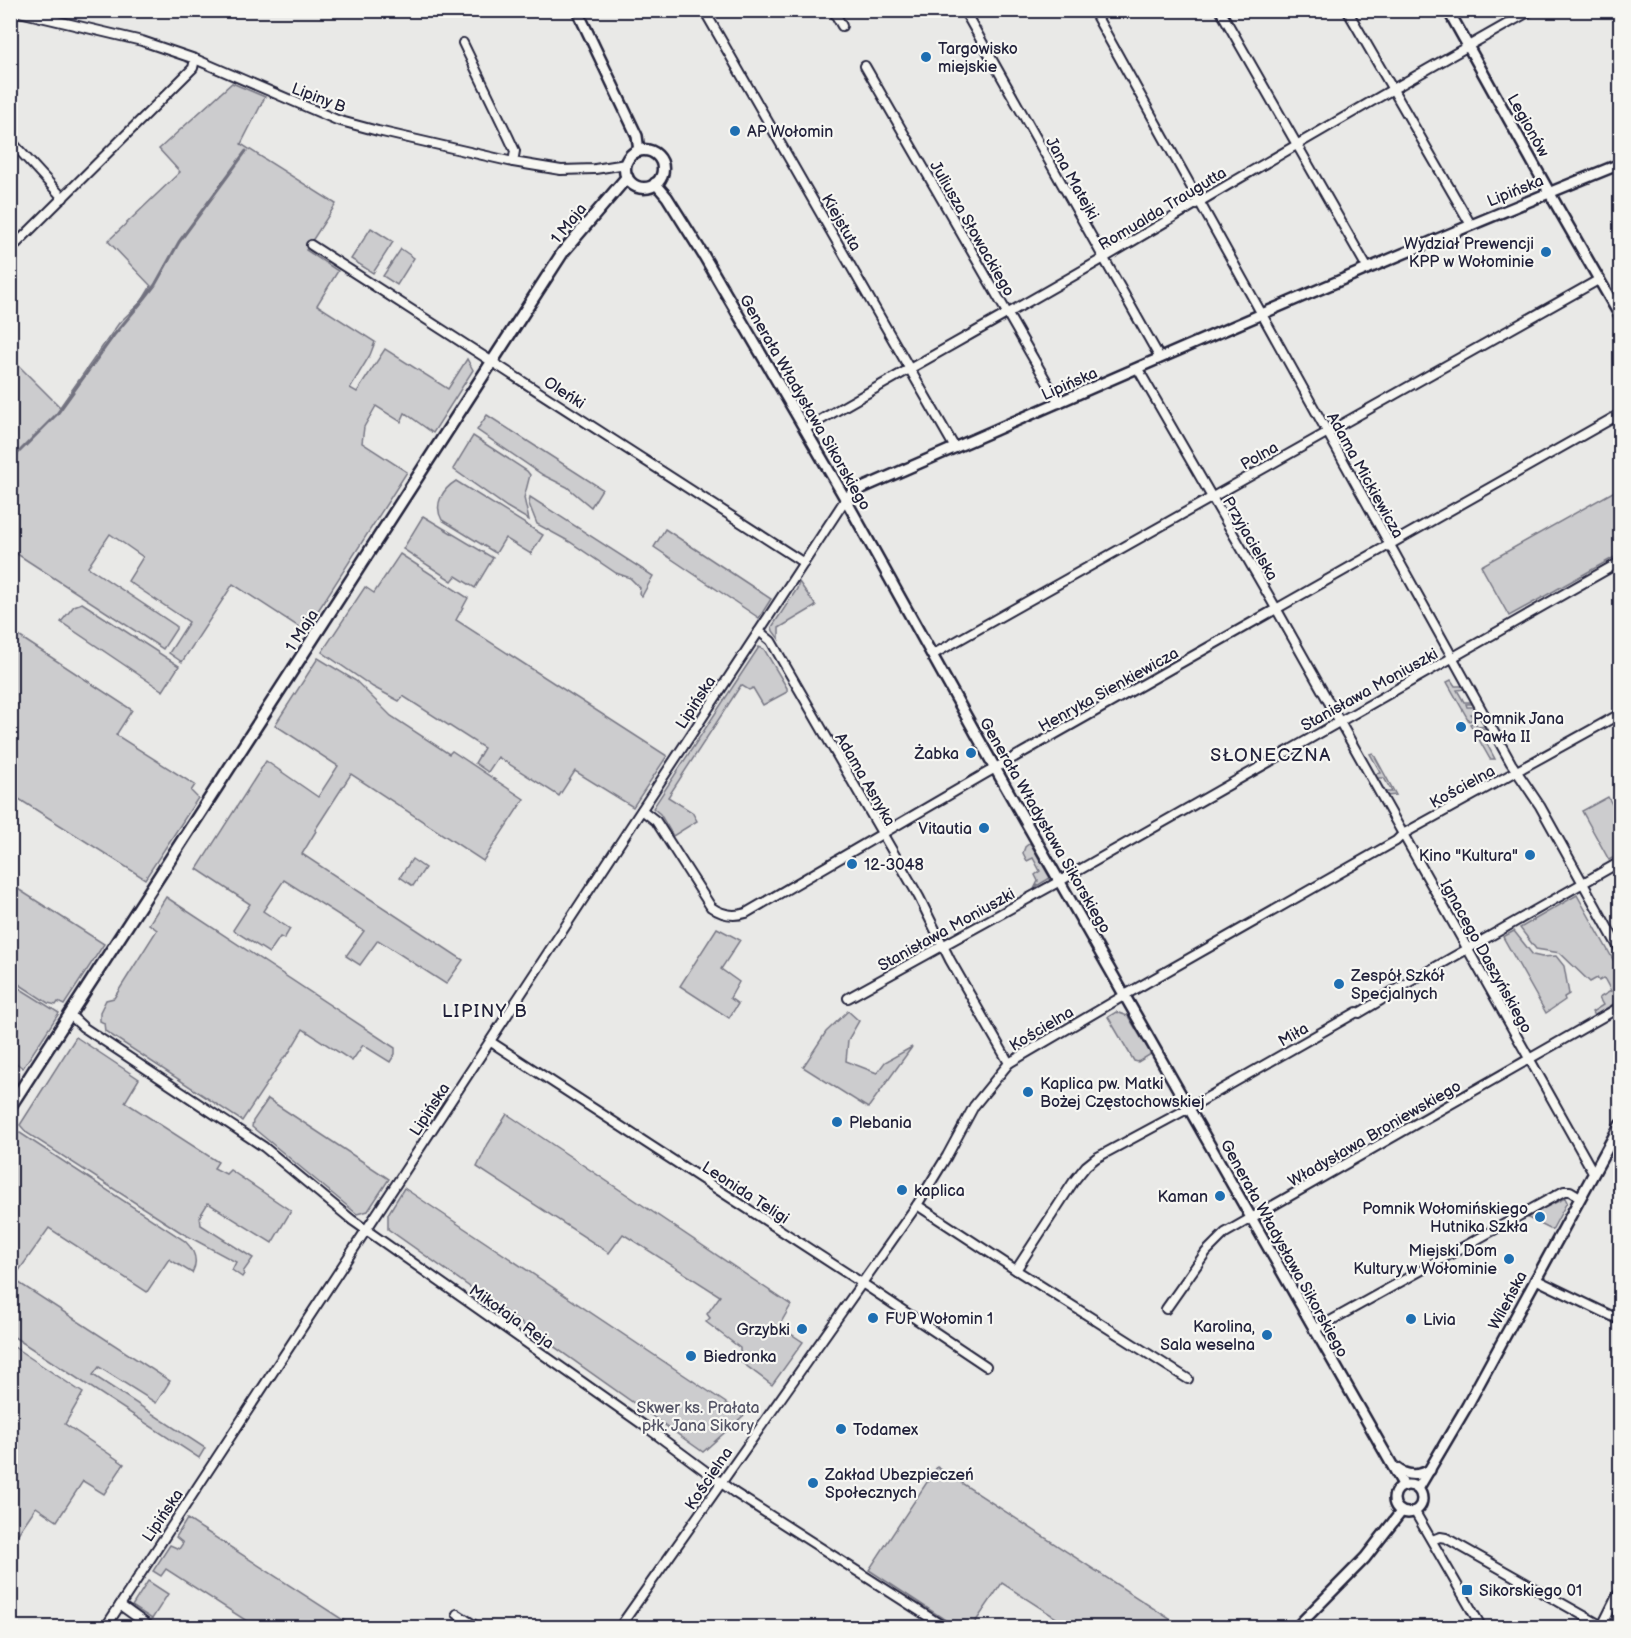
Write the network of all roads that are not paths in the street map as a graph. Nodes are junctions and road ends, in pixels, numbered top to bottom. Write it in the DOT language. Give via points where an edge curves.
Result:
graph roads {
  1 [pos="577,10"];
  2 [pos="705,10"];
  3 [pos="833,10"];
  4 [pos="964,10"];
  5 [pos="1092,10"];
  6 [pos="1220,10"];
  7 [pos="1347,10"];
  8 [pos="1448,10"];
  9 [pos="1532,10"];
  10 [pos="12,11"];
  11 [pos="10,17"];
  12 [pos="842,26"];
  13 [pos="463,43"];
  14 [pos="1468,46"];
  15 [pos="195,59"];
  16 [pos="865,66"];
  17 [pos="1392,90"];
  18 [pos="11,141"];
  19 [pos="1296,145"];
  20 [pos="639,151"];
  21 [pos="513,162"];
  22 [pos="626,164"];
  23 [pos="1620,164"];
  24 [pos="627,177"];
  25 [pos="656,183"];
  26 [pos="1549,193"];
  27 [pos="63,198"];
  28 [pos="1199,201"];
  29 [pos="1471,225"];
  30 [pos="311,244"];
  31 [pos="10,250"];
  32 [pos="1103,258"];
  33 [pos="1368,269"];
  34 [pos="1600,279"];
  35 [pos="1006,313"];
  36 [pos="1261,315"];
  37 [pos="1620,316"];
  38 [pos="1160,358"];
  39 [pos="493,361"];
  40 [pos="910,367"];
  41 [pos="1138,369"];
  42 [pos="1059,403"];
  43 [pos="1620,414"];
  44 [pos="805,429"];
  45 [pos="1327,432"];
  46 [pos="955,448"];
  47 [pos="1212,497"];
  48 [pos="845,500"];
  49 [pos="1390,545"];
  50 [pos="804,562"];
  51 [pos="1620,562"];
  52 [pos="1277,610"];
  53 [pos="759,630"];
  54 [pos="932,655"];
  55 [pos="1453,658"];
  56 [pos="1620,714"];
  57 [pos="1339,722"];
  58 [pos="995,768"];
  59 [pos="1517,770"];
  60 [pos="642,810"];
  61 [pos="882,833"];
  62 [pos="1403,834"];
  63 [pos="1620,862"];
  64 [pos="1060,881"];
  65 [pos="1583,883"];
  66 [pos="942,947"];
  67 [pos="1468,949"];
  68 [pos="1620,951"];
  69 [pos="1125,994"];
  70 [pos="848,998"];
  71 [pos="1620,1007"];
  72 [pos="70,1016"];
  73 [pos="490,1042"];
  74 [pos="1530,1059"];
  75 [pos="1009,1063"];
  76 [pos="10,1107"];
  77 [pos="1190,1108"];
  78 [pos="1620,1125"];
  79 [pos="1593,1172"];
  80 [pos="1580,1197"];
  81 [pos="917,1205"];
  82 [pos="1251,1219"];
  83 [pos="367,1230"];
  84 [pos="1016,1270"];
  85 [pos="1535,1279"];
  86 [pos="861,1284"];
  87 [pos="1166,1309"];
  88 [pos="1620,1320"];
  89 [pos="1314,1330"];
  90 [pos="986,1366"];
  91 [pos="1188,1379"];
  92 [pos="1393,1465"];
  93 [pos="1430,1470"];
  94 [pos="720,1483"];
  95 [pos="1404,1486"];
  96 [pos="1418,1489"];
  97 [pos="1401,1512"];
  98 [pos="1415,1512"];
  99 [pos="1432,1540"];
  100 [pos="1620,1590"];
  101 [pos="120,1605"];
  102 [pos="457,1614"];
  103 [pos="1602,1627"];
  104 [pos="105,1628"];
  105 [pos="152,1628"];
  106 [pos="479,1628"];
  107 [pos="619,1628"];
  108 [pos="946,1628"];
  109 [pos="1296,1628"];
  110 [pos="1482,1628"];
  1 -- 20 [label="street" via="637,136"];
  2 -- 40 [label="street, Kiejstuta"];
  3 -- 12 [label="street"];
  4 -- 32 [label="street, Jana Matejki"];
  5 -- 28 [label="street, Adama Mickiewicza"];
  6 -- 19 [label="street"];
  7 -- 17 [label="street"];
  8 -- 14 [label="street, Legionów"];
  9 -- 14 [label="street, Romualda Traugutta"];
  10 -- 11 [label="street"];
  10 -- 15 [label="street, Lipiny B" via="142,41"];
  13 -- 21 [label="street" via="508,136"];
  14 -- 17 [label="street, Romualda Traugutta"];
  14 -- 26 [label="street, Legionów"];
  15 -- 21 [label="street, Lipiny B" via="337,120"];
  15 -- 27 [label="street" via="193,68"];
  16 -- 35 [label="street, Juliusza Słowackiego"];
  17 -- 19 [label="street, Romualda Traugutta"];
  17 -- 29 [label="street"];
  18 -- 27 [label="street"];
  19 -- 28 [label="street, Romualda Traugutta"];
  19 -- 33 [label="street"];
  20 -- 22 [label="main road"];
  20 -- 25 [label="main road" via="653,153 660,159 662,170"];
  21 -- 22 [label="street, Lipiny B" via="561,170"];
  22 -- 24 [label="main road"];
  23 -- 26 [label="street, Lipińska"];
  24 -- 25 [label="main road" via="640,187"];
  24 -- 39 [label="main road, 1 Maja" via="563,252"];
  25 -- 44 [label="street, Generała Władysława Sikorskiego" via="704,256"];
  26 -- 29 [label="street, Lipińska"];
  26 -- 34 [label="street, Legionów"];
  27 -- 31 [label="street"];
  28 -- 32 [label="street, Romualda Traugutta"];
  28 -- 36 [label="street, Adama Mickiewicza"];
  29 -- 33 [label="street, Lipińska"];
  30 -- 39 [label="street, Oleńki"];
  32 -- 35 [label="street, Romualda Traugutta"];
  32 -- 38 [label="street, Jana Matejki"];
  33 -- 36 [label="street, Lipińska"];
  34 -- 37 [label="street, Legionów"];
  34 -- 45 [label="street, Polna"];
  35 -- 40 [label="street, Romualda Traugutta"];
  35 -- 42 [label="street, Juliusza Słowackiego"];
  36 -- 38 [label="street, Lipińska"];
  36 -- 45 [label="street, Adama Mickiewicza"];
  38 -- 41 [label="street, Lipińska"];
  39 -- 50 [label="street, Oleńki"];
  39 -- 72 [label="main road, 1 Maja"];
  40 -- 44 [label="street, Romualda Traugutta"];
  40 -- 46 [label="street, Kiejstuta"];
  41 -- 42 [label="street, Lipińska"];
  41 -- 47 [label="street, Przyjacielska"];
  42 -- 46 [label="street, Lipińska"];
  43 -- 49 [label="street, Henryka Sienkiewicza"];
  44 -- 48 [label="street, Generała Władysława Sikorskiego"];
  45 -- 47 [label="street, Polna"];
  45 -- 49 [label="street, Adama Mickiewicza"];
  46 -- 48 [label="street, Lipińska" via="853,492"];
  47 -- 52 [label="street, Przyjacielska"];
  47 -- 54 [label="street, Polna"];
  48 -- 50 [label="street, Lipińska"];
  48 -- 54 [label="street, Generała Władysława Sikorskiego"];
  49 -- 52 [label="street, Henryka Sienkiewicza"];
  49 -- 55 [label="street, Adama Mickiewicza"];
  50 -- 53 [label="street, Lipińska"];
  51 -- 55 [label="street, Stanisława Moniuszki"];
  52 -- 57 [label="street, Przyjacielska"];
  52 -- 58 [label="street, Henryka Sienkiewicza"];
  53 -- 60 [label="street, Lipińska"];
  53 -- 61 [label="street, Adama Asnyka" via="771,641"];
  54 -- 58 [label="street, Generała Władysława Sikorskiego"];
  55 -- 57 [label="street, Stanisława Moniuszki"];
  55 -- 59 [label="street, Adama Mickiewicza"];
  56 -- 59 [label="street, Kościelna"];
  57 -- 62 [label="street, Ignacego Daszyńskiego"];
  57 -- 64 [label="street, Stanisława Moniuszki"];
  58 -- 61 [label="street, Henryka Sienkiewicza"];
  58 -- 64 [label="street, Generała Władysława Sikorskiego"];
  59 -- 62 [label="street, Kościelna"];
  59 -- 65 [label="street, Adama Mickiewicza"];
  60 -- 61 [label="street, Henryka Sienkiewicza" via="656,821 706,901 731,915 746,913"];
  60 -- 73 [label="street, Lipińska"];
  61 -- 66 [label="street, Adama Asnyka"];
  62 -- 67 [label="street, Ignacego Daszyńskiego"];
  62 -- 69 [label="street, Kościelna"];
  63 -- 65 [label="street, Miła"];
  64 -- 66 [label="street, Stanisława Moniuszki"];
  64 -- 69 [label="street, Generała Władysława Sikorskiego"];
  65 -- 67 [label="street, Miła"];
  65 -- 68 [label="street, Adama Mickiewicza"];
  66 -- 70 [label="street, Stanisława Moniuszki"];
  66 -- 75 [label="street, Adama Asnyka"];
  67 -- 74 [label="street, Ignacego Daszyńskiego"];
  67 -- 77 [label="street, Miła"];
  69 -- 75 [label="street, Kościelna"];
  69 -- 77 [label="street, Generała Władysława Sikorskiego"];
  71 -- 74 [label="street, Władysława Broniewskiego"];
  72 -- 76 [label="main road, 1 Maja"];
  72 -- 83 [label="street, Mikołaja Reja" via="264,1148"];
  73 -- 83 [label="street, Lipińska"];
  73 -- 86 [label="street, Leonida Teligi"];
  74 -- 79 [label="street, Ignacego Daszyńskiego"];
  74 -- 82 [label="street, Władysława Broniewskiego"];
  75 -- 81 [label="street, Kościelna" via="974,1106"];
  77 -- 82 [label="street, Generała Władysława Sikorskiego"];
  77 -- 84 [label="street, Miła" via="1086,1166"];
  78 -- 79 [label="street, Wileńska"];
  79 -- 80 [label="street, Wileńska"];
  80 -- 85 [label="street, Wileńska"];
  80 -- 89 [label="street" via="1564,1191"];
  81 -- 84 [label="street"];
  81 -- 86 [label="street, Kościelna"];
  82 -- 87 [label="street, Władysława Broniewskiego" via="1212,1244"];
  82 -- 89 [label="street, Generała Władysława Sikorskiego"];
  83 -- 94 [label="street, Mikołaja Reja"];
  83 -- 101 [label="street, Lipińska"];
  84 -- 91 [label="street"];
  85 -- 88 [label="street"];
  85 -- 93 [label="street, Wileńska"];
  86 -- 90 [label="street, Leonida Teligi"];
  86 -- 94 [label="street, Kościelna"];
  89 -- 92 [label="street, Generała Władysława Sikorskiego"];
  92 -- 93 [label="street" via="1406,1474"];
  92 -- 95 [label="street, Generała Władysława Sikorskiego"];
  93 -- 96 [label="street, Wileńska"];
  94 -- 107 [label="street, Kościelna"];
  94 -- 108 [label="street, Mikołaja Reja"];
  95 -- 96 [label="street"];
  95 -- 97 [label="street" via="1394,1498"];
  96 -- 98 [label="street" via="1422,1503"];
  97 -- 98 [label="street"];
  97 -- 109 [label="street" via="1365,1558"];
  98 -- 99 [label="street"];
  99 -- 103 [label="street" via="1444,1537"];
  99 -- 110 [label="street"];
  100 -- 103 [label="street"];
  101 -- 104 [label="street, Lipińska"];
  101 -- 105 [label="street"];
  102 -- 106 [label="street"];
}
